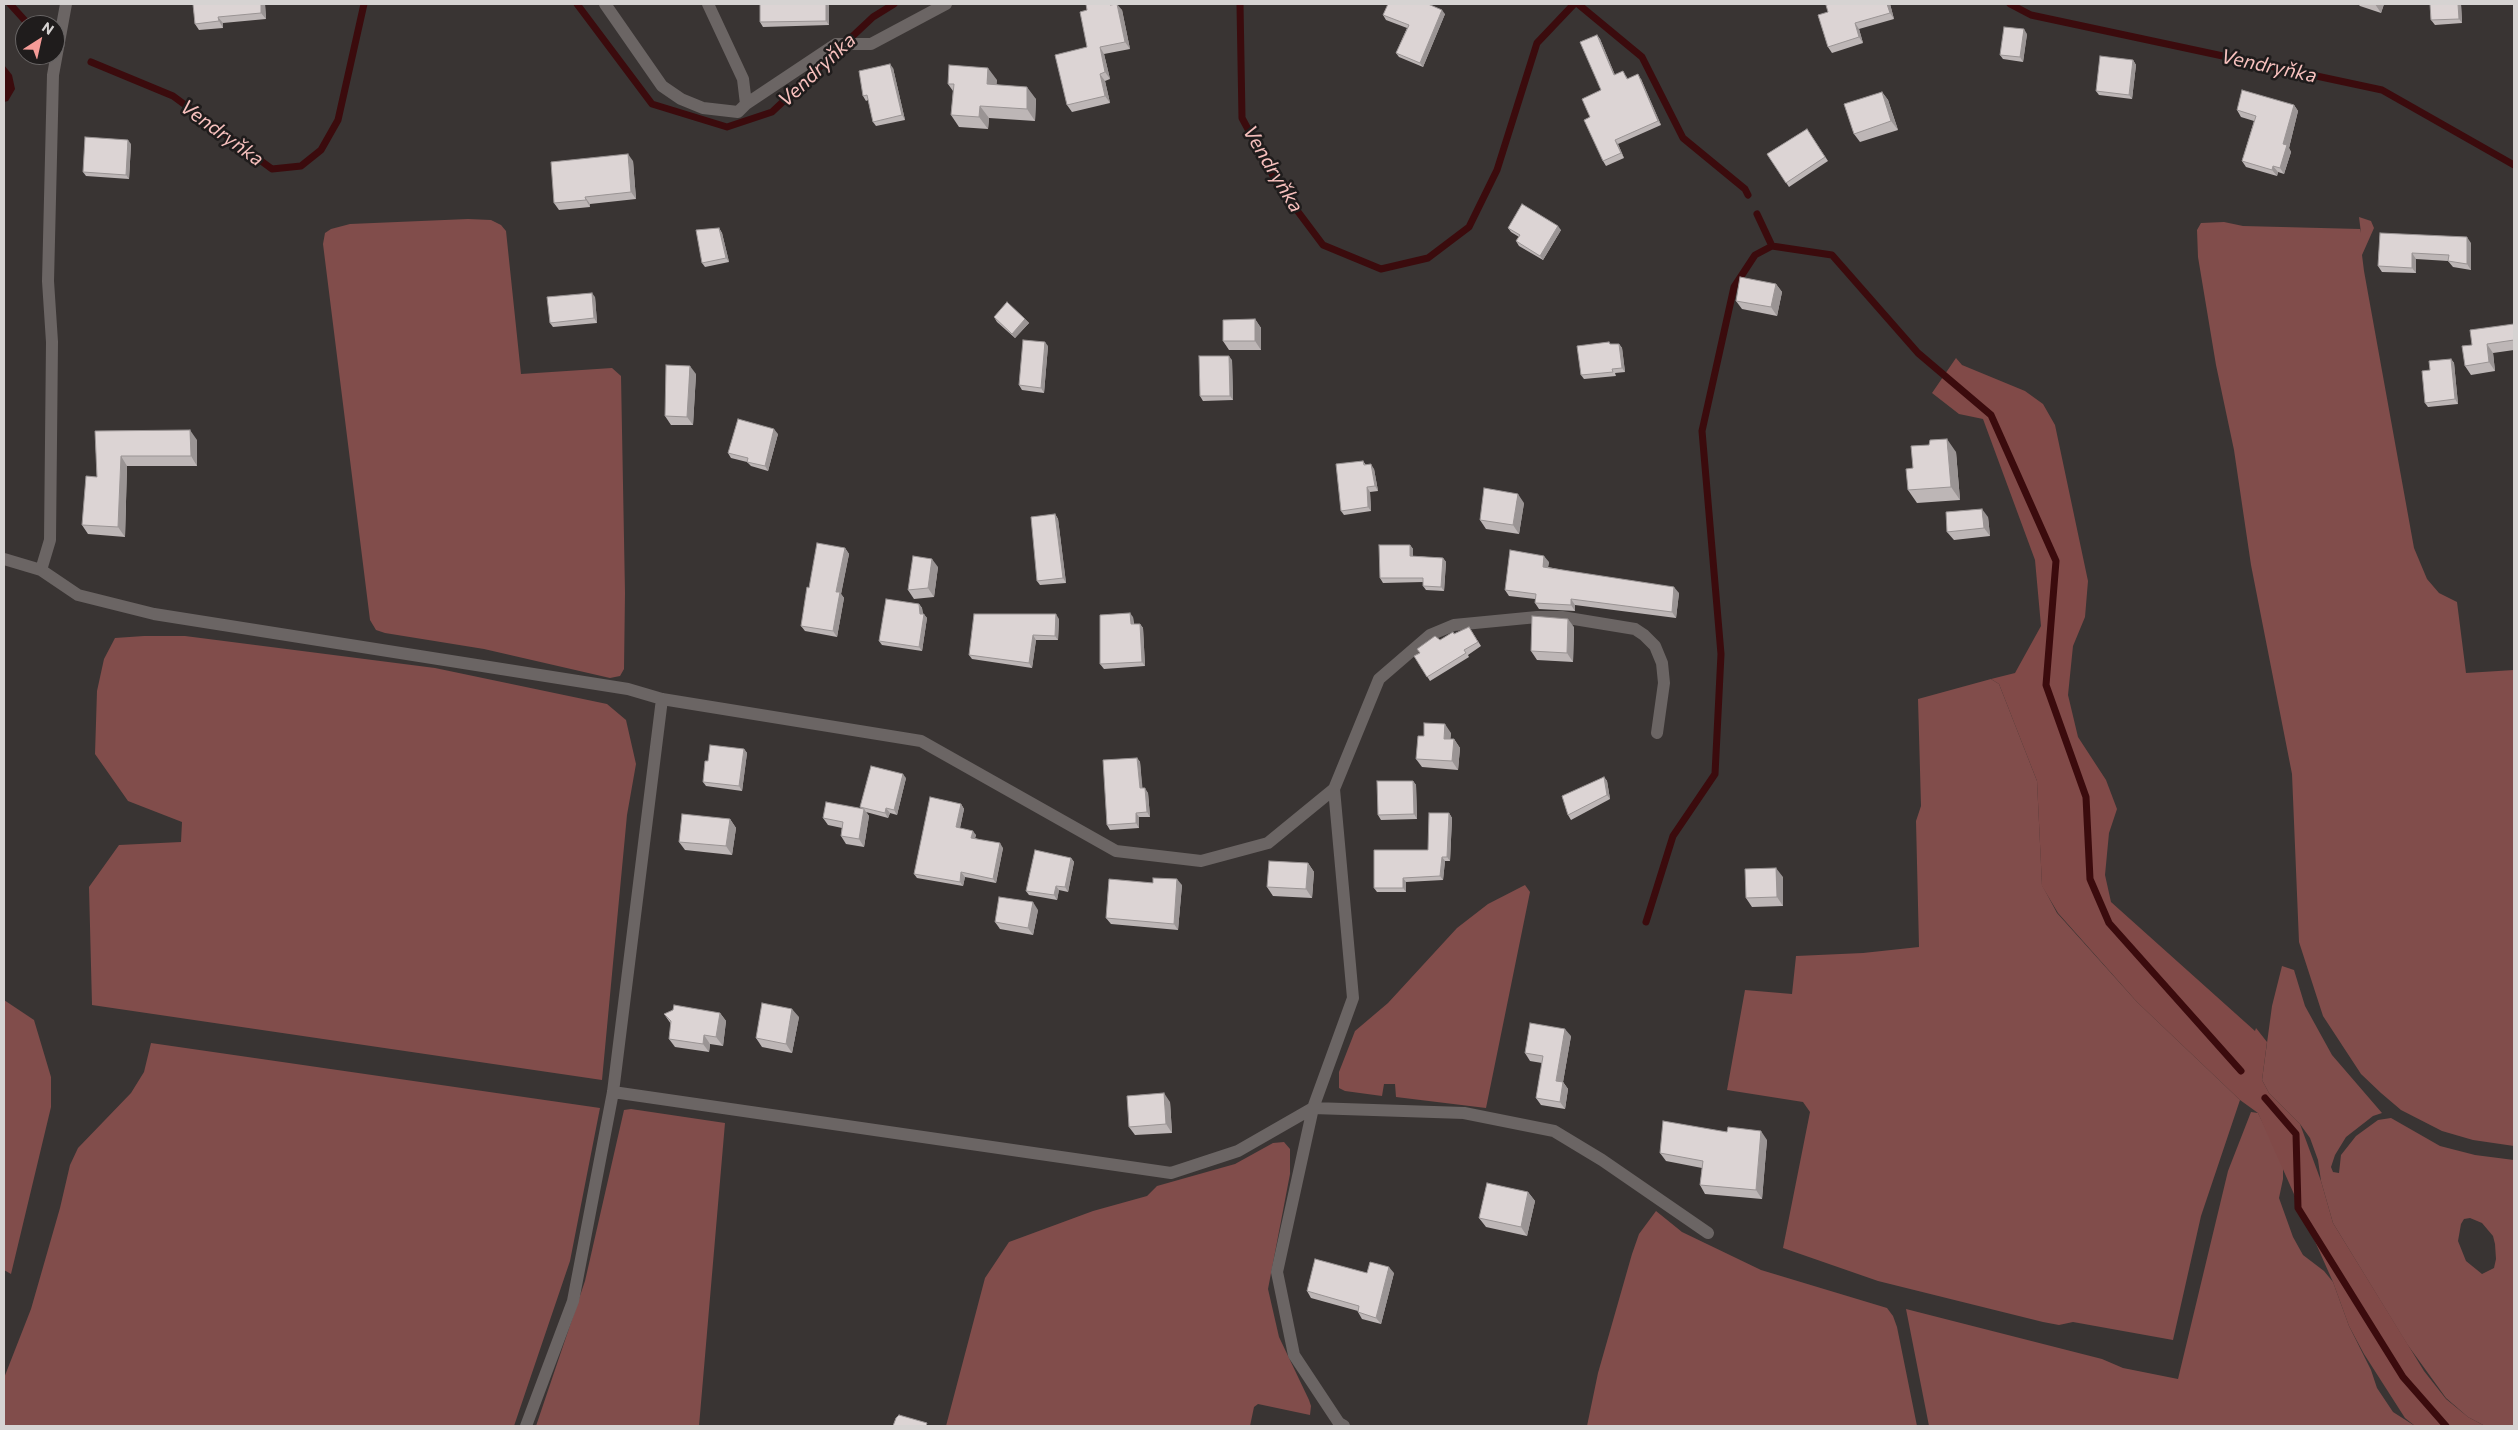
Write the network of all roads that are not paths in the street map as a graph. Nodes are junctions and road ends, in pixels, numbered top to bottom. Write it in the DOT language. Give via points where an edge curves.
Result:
graph roads {
  1 [pos="66,4"];
  2 [pos="605,4"];
  3 [pos="708,4"];
  4 [pos="946,4"];
  5 [pos="746,104"];
  6 [pos="4,560"];
  7 [pos="41,570"];
  8 [pos="662,698"];
  9 [pos="1657,734"];
  10 [pos="1334,789"];
  11 [pos="613,1092"];
  12 [pos="1313,1108"];
  13 [pos="1708,1233"];
  14 [pos="526,1426"];
  15 [pos="1344,1426"];
  1 -- 7 [label="street" via="53,75 48,281 52,342 50,540"];
  2 -- 5 [label="street" via="662,86 703,108 738,112"];
  3 -- 5 [label="street" via="743,79"];
  4 -- 5 [label="street" via="871,44 836,44"];
  6 -- 7 [label="street"];
  7 -- 8 [label="street" via="78,595 154,614"];
  8 -- 10 [label="street" via="921,741 1116,851 1201,861 1268,843"];
  8 -- 11 [label="street"];
  9 -- 10 [label="street" via="1664,683 1662,663 1655,646 1635,629 1537,616 1454,624 1430,635 1379,679"];
  10 -- 12 [label="street" via="1353,998"];
  11 -- 12 [label="street" via="1171,1173 1238,1150"];
  11 -- 14 [label="street" via="573,1301"];
  12 -- 13 [label="street" via="1464,1113 1554,1131"];
  12 -- 15 [label="street" via="1277,1272 1294,1355"];
}
